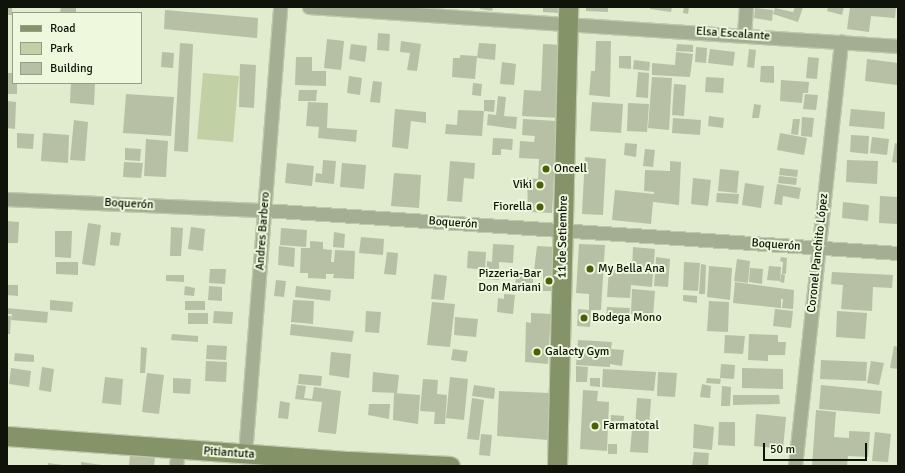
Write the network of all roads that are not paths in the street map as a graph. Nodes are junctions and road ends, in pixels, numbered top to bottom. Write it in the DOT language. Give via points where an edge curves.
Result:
graph roads {
  1 [pos="280,7"];
  2 [pos="309,7"];
  3 [pos="746,7"];
  4 [pos="567,15"];
  5 [pos="744,35"];
  6 [pos="841,41"];
  7 [pos="898,46"];
  8 [pos="7,199"];
  9 [pos="264,210"];
  10 [pos="563,231"];
  11 [pos="819,248"];
  12 [pos="898,253"];
  13 [pos="7,436"];
  14 [pos="245,454"];
  15 [pos="177,458"];
  16 [pos="349,464"];
  17 [pos="450,466"];
  18 [pos="557,466"];
  19 [pos="795,466"];
  1 -- 9 [label="street, Andres Barbero"];
  2 -- 4 [label="street, Elsa Escalante"];
  3 -- 5 [label="street"];
  4 -- 5 [label="street, Elsa Escalante"];
  4 -- 10 [label="street, 11 de Setiembre"];
  5 -- 6 [label="street, Elsa Escalante"];
  6 -- 7 [label="street, Elsa Escalante"];
  6 -- 11 [label="street, Coronel Panchito López"];
  8 -- 9 [label="street, Boquerón"];
  9 -- 10 [label="street, Boquerón"];
  9 -- 14 [label="street, Andres Barbero"];
  10 -- 11 [label="street, Boquerón"];
  10 -- 18 [label="street, 11 de Setiembre"];
  11 -- 12 [label="street, Boquerón"];
  11 -- 19 [label="street, Coronel Panchito López"];
  13 -- 15 [label="street, Pitiantuta"];
  14 -- 15 [label="street, Pitiantuta"];
  14 -- 16 [label="street, Pitiantuta"];
  16 -- 17 [label="street, Pitiantuta"];
}
